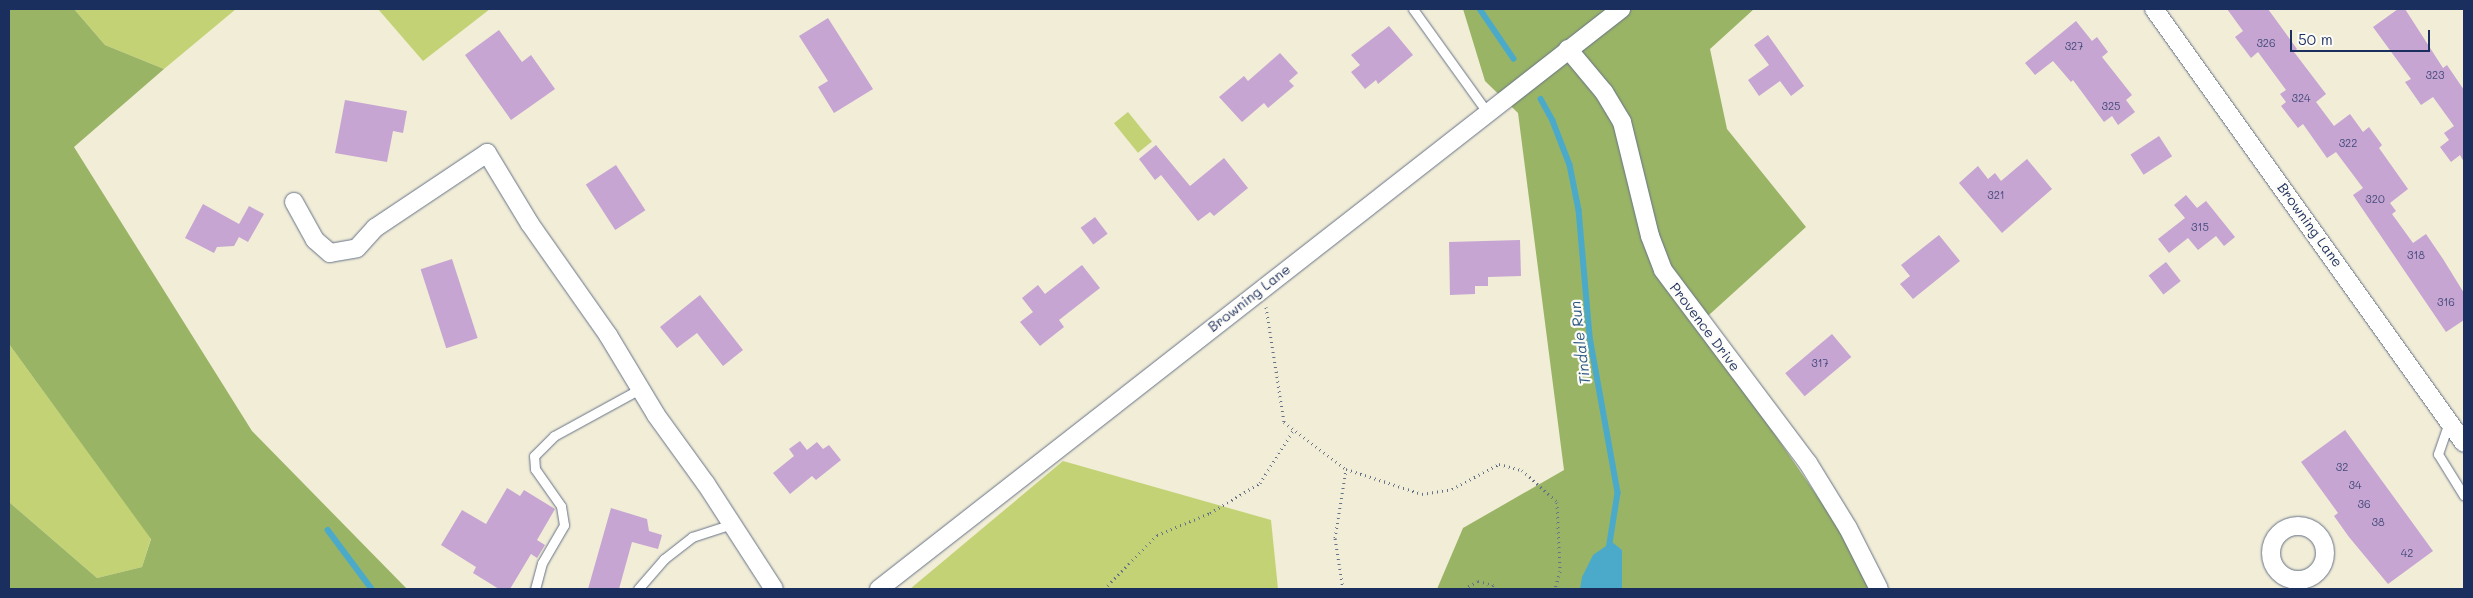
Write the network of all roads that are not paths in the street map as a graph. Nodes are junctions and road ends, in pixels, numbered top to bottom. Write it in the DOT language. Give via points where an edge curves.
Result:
graph roads {
  1 [pos="1413,9"];
  2 [pos="1621,9"];
  3 [pos="2154,9"];
  4 [pos="1568,49"];
  5 [pos="1487,112"];
  6 [pos="294,202"];
  7 [pos="640,389"];
  8 [pos="2449,422"];
  9 [pos="2464,443"];
  10 [pos="2464,496"];
  11 [pos="732,524"];
  12 [pos="535,589"];
  13 [pos="638,589"];
  14 [pos="774,589"];
  15 [pos="879,589"];
  16 [pos="1878,589"];
  1 -- 5 [label="lane"];
  2 -- 4 [label="street, Browning Lane"];
  3 -- 8 [label="street, Browning Lane"];
  4 -- 5 [label="street, Browning Lane"];
  4 -- 16 [label="street, Provence Drive" via="1604,92 1622,122 1650,236 1663,270 1808,463 1848,528"];
  5 -- 15 [label="street, Browning Lane"];
  6 -- 7 [label="street" via="315,240 330,253 357,248 375,228 487,154"];
  7 -- 11 [label="street"];
  7 -- 12 [label="lane" via="554,436 534,456 535,470 561,506 564,525 542,563"];
  8 -- 9 [label="street, Browning Lane"];
  8 -- 10 [label="lane" via="2438,454"];
  11 -- 13 [label="lane" via="692,536 664,559"];
  11 -- 14 [label="street"];
}
